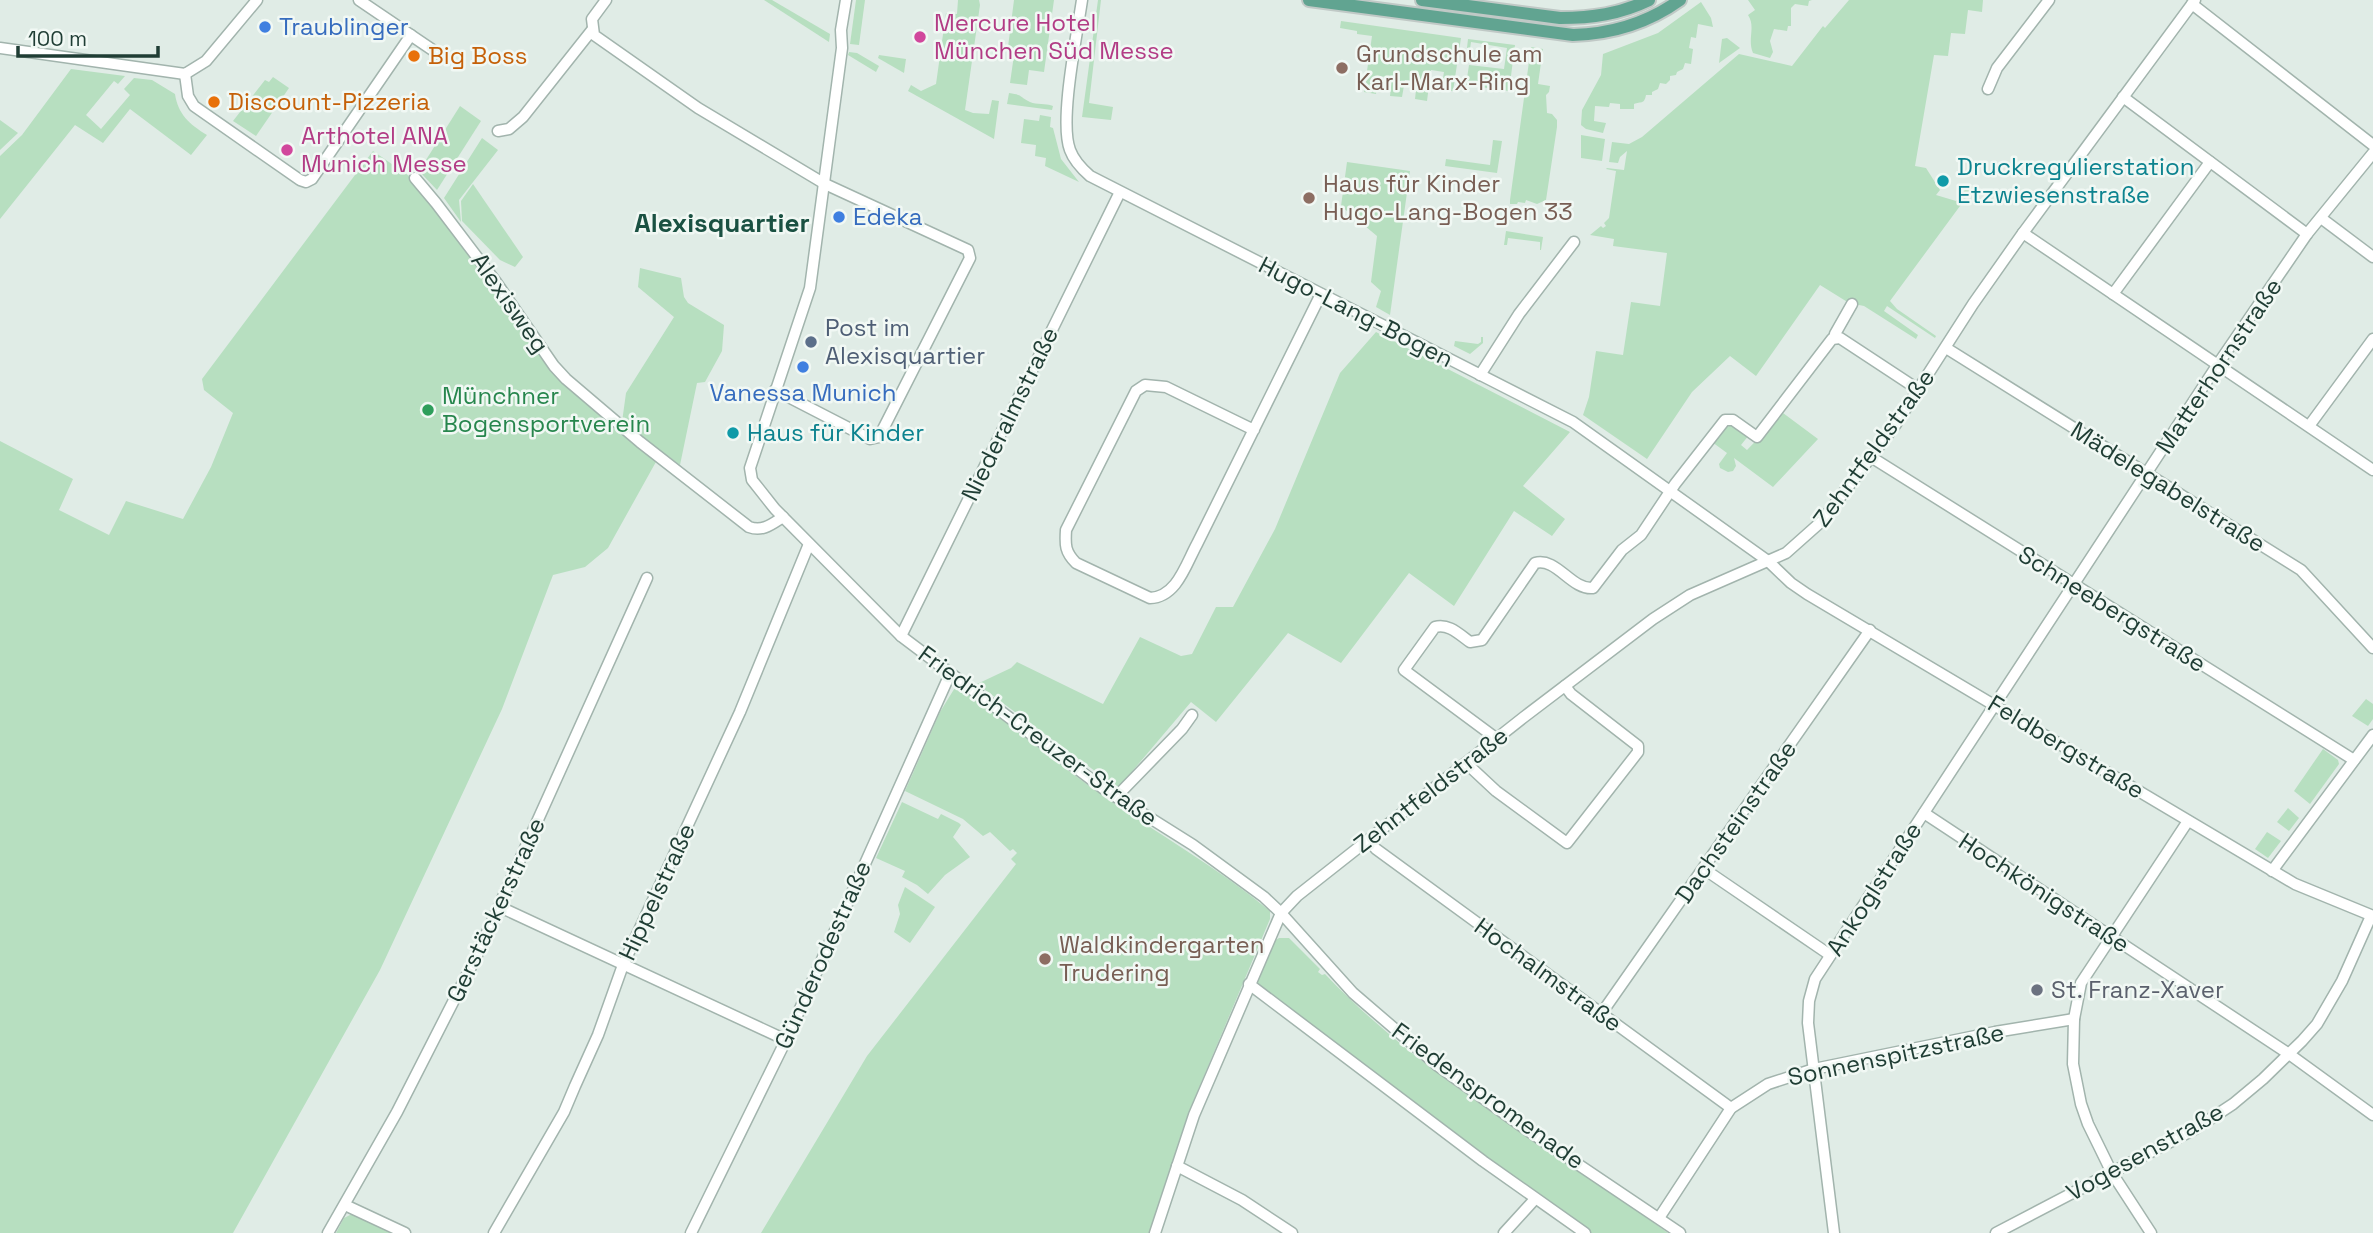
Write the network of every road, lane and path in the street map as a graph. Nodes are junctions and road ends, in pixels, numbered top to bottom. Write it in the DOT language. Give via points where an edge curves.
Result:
graph roads {
  1 [pos="257,0"];
  2 [pos="359,0"];
  3 [pos="606,0"];
  4 [pos="846,0"];
  5 [pos="1082,0"];
  6 [pos="1309,0"];
  7 [pos="1422,0"];
  8 [pos="1649,0"];
  9 [pos="1680,0"];
  10 [pos="2049,0"];
  11 [pos="1454,2"];
  12 [pos="2193,2"];
  13 [pos="1451,20"];
  14 [pos="592,30"];
  15 [pos="411,35"];
  16 [pos="0,48"];
  17 [pos="443,57"];
  18 [pos="185,74"];
  19 [pos="1988,89"];
  20 [pos="2123,97"];
  21 [pos="498,131"];
  22 [pos="2373,145"];
  23 [pos="2373,153"];
  24 [pos="2210,162"];
  25 [pos="415,178"];
  26 [pos="825,184"];
  27 [pos="1120,192"];
  28 [pos="2321,218"];
  29 [pos="2023,233"];
  30 [pos="2307,234"];
  31 [pos="1574,242"];
  32 [pos="2373,257"];
  33 [pos="1321,294"];
  34 [pos="2113,294"];
  35 [pos="1852,304"];
  36 [pos="1835,338"];
  37 [pos="2373,340"];
  38 [pos="1946,348"];
  39 [pos="2218,364"];
  40 [pos="1480,375"];
  41 [pos="775,390"];
  42 [pos="1919,390"];
  43 [pos="2309,426"];
  44 [pos="1254,430"];
  45 [pos="1871,457"];
  46 [pos="2373,470"];
  47 [pos="2146,474"];
  48 [pos="1671,492"];
  49 [pos="783,517"];
  50 [pos="809,544"];
  51 [pos="1768,561"];
  52 [pos="647,578"];
  53 [pos="2073,584"];
  54 [pos="1870,630"];
  55 [pos="901,636"];
  56 [pos="2373,648"];
  57 [pos="950,674"];
  58 [pos="1565,686"];
  59 [pos="1994,703"];
  60 [pos="1192,715"];
  61 [pos="2373,735"];
  62 [pos="1497,739"];
  63 [pos="2354,760"];
  64 [pos="1465,763"];
  65 [pos="1115,797"];
  66 [pos="1923,813"];
  67 [pos="2188,821"];
  68 [pos="1368,840"];
  69 [pos="1704,869"];
  70 [pos="2272,871"];
  71 [pos="500,906"];
  72 [pos="1281,913"];
  73 [pos="2372,916"];
  74 [pos="2111,937"];
  75 [pos="1830,955"];
  76 [pos="623,965"];
  77 [pos="1249,984"];
  78 [pos="1601,1014"];
  79 [pos="2074,1019"];
  80 [pos="786,1040"];
  81 [pos="2289,1054"];
  82 [pos="1814,1069"];
  83 [pos="1731,1108"];
  84 [pos="2373,1115"];
  85 [pos="1177,1167"];
  86 [pos="2112,1173"];
  87 [pos="1535,1199"];
  88 [pos="345,1205"];
  89 [pos="1659,1218"];
  90 [pos="328,1233"];
  91 [pos="405,1233"];
  92 [pos="494,1233"];
  93 [pos="691,1233"];
  94 [pos="1155,1233"];
  95 [pos="1292,1233"];
  96 [pos="1504,1233"];
  97 [pos="1585,1233"];
  98 [pos="1680,1233"];
  99 [pos="1834,1233"];
  100 [pos="1996,1233"];
  101 [pos="2151,1233"];
  1 -- 18 [label="street" via="206,61"];
  2 -- 15 [label="street"];
  3 -- 14 [label="street" via="592,19"];
  4 -- 26 [label="street"];
  5 -- 27 [label="street, Hugo-Lang-Bogen" via="1066,119 1068,143 1083,170"];
  6 -- 13 [label="main road"];
  7 -- 11 [label="main road"];
  8 -- 11 [label="main road" via="1614,14 1581,18"];
  9 -- 13 [label="main road" via="1636,25 1588,35"];
  10 -- 19 [label="street" via="1997,68"];
  11 -- 13 [label="street"];
  12 -- 20 [label="street, Zehntfeldstraße"];
  12 -- 22 [label="street"];
  14 -- 21 [label="street" via="523,117 509,129"];
  14 -- 26 [label="street" via="594,36 698,108"];
  15 -- 17 [label="street"];
  15 -- 18 [label="street" via="306,182 194,106"];
  16 -- 18 [label="street"];
  20 -- 24 [label="street"];
  20 -- 29 [label="street, Zehntfeldstraße"];
  23 -- 28 [label="street, Matterhornstraße"];
  24 -- 30 [label="street"];
  24 -- 34 [label="street"];
  25 -- 49 [label="street, Alexisweg" via="554,366 590,402 749,527 765,528"];
  26 -- 41 [label="street" via="810,288"];
  26 -- 41 [label="street" via="968,250 970,258 878,437 870,439"];
  27 -- 33 [label="street, Hugo-Lang-Bogen"];
  27 -- 55 [label="street, Niederalmstraße"];
  28 -- 30 [label="street, Matterhornstraße"];
  28 -- 32 [label="street"];
  29 -- 34 [label="street"];
  29 -- 38 [label="street, Zehntfeldstraße"];
  30 -- 39 [label="street, Matterhornstraße"];
  31 -- 40 [label="street"];
  33 -- 40 [label="street, Hugo-Lang-Bogen"];
  33 -- 44 [label="street"];
  34 -- 39 [label="street"];
  35 -- 36 [label="street"];
  36 -- 42 [label="street"];
  36 -- 48 [label="street" via="1757,437 1733,420 1725,420"];
  37 -- 43 [label="street"];
  38 -- 42 [label="street, Zehntfeldstraße"];
  38 -- 47 [label="street, Mädelegabelstraße"];
  39 -- 43 [label="street"];
  39 -- 47 [label="street, Matterhornstraße"];
  40 -- 48 [label="street, Hugo-Lang-Bogen" via="1573,422"];
  41 -- 49 [label="street, Friedrich-Creuzer-Straße" via="750,475"];
  42 -- 45 [label="street, Zehntfeldstraße"];
  43 -- 46 [label="street"];
  44 -- 44 [label="street" via="1189,561 1167,594 1143,596 1067,555 1066,530 1136,391 1145,385 1166,387"];
  45 -- 51 [label="street, Zehntfeldstraße" via="1816,529"];
  45 -- 53 [label="street, Schneebergstraße"];
  47 -- 53 [label="street, Matterhornstraße"];
  47 -- 56 [label="street, Mädelegabelstraße" via="2301,570"];
  48 -- 51 [label="street, Hugo-Lang-Bogen"];
  48 -- 62 [label="street" via="1641,535 1622,550 1593,588 1581,586 1545,562 1535,562 1482,640 1470,642 1439,625 1404,670"];
  49 -- 50 [label="street, Friedrich-Creuzer-Straße"];
  50 -- 55 [label="street, Friedrich-Creuzer-Straße"];
  50 -- 76 [label="street, Hippelstraße" via="740,712"];
  51 -- 54 [label="street, Feldbergstraße" via="1798,588"];
  51 -- 58 [label="street, Zehntfeldstraße" via="1681,600"];
  52 -- 71 [label="street, Gerstäckerstraße"];
  53 -- 59 [label="street, Ankoglstraße"];
  53 -- 63 [label="street, Schneebergstraße"];
  54 -- 59 [label="street, Feldbergstraße"];
  54 -- 69 [label="street, Dachsteinstraße"];
  55 -- 57 [label="street, Friedrich-Creuzer-Straße"];
  57 -- 65 [label="street, Friedrich-Creuzer-Straße"];
  57 -- 80 [label="street, Günderodestraße"];
  58 -- 62 [label="street, Zehntfeldstraße"];
  58 -- 64 [label="street" via="1638,746 1567,843 1496,792"];
  59 -- 66 [label="street, Ankoglstraße"];
  59 -- 67 [label="street, Feldbergstraße"];
  60 -- 65 [label="street"];
  61 -- 63 [label="street"];
  62 -- 64 [label="street, Zehntfeldstraße"];
  63 -- 70 [label="street"];
  64 -- 68 [label="street, Zehntfeldstraße"];
  65 -- 72 [label="street, Friedrich-Creuzer-Straße" via="1193,845"];
  66 -- 74 [label="street, Hochkönigstraße"];
  66 -- 75 [label="street, Ankoglstraße"];
  67 -- 70 [label="street, Feldbergstraße"];
  67 -- 74 [label="street"];
  68 -- 72 [label="street, Zehntfeldstraße"];
  68 -- 78 [label="street, Hochalmstraße"];
  69 -- 75 [label="street"];
  69 -- 78 [label="street, Dachsteinstraße"];
  70 -- 73 [label="street, Feldbergstraße"];
  71 -- 76 [label="street"];
  71 -- 88 [label="street, Gerstäckerstraße" via="446,1018"];
  72 -- 77 [label="street"];
  72 -- 89 [label="street, Friedenspromenade" via="1353,993 1438,1066"];
  73 -- 81 [label="street, Vogesenstraße" via="2331,1001"];
  74 -- 79 [label="street" via="2081,983"];
  74 -- 81 [label="street, Hochkönigstraße"];
  75 -- 82 [label="street, Ankoglstraße" via="1815,979 1810,1001"];
  76 -- 80 [label="street"];
  76 -- 92 [label="street, Hippelstraße" via="564,1112"];
  77 -- 85 [label="street"];
  77 -- 87 [label="street"];
  78 -- 83 [label="street, Hochalmstraße"];
  79 -- 82 [label="street, Sonnenspitzstraße"];
  79 -- 86 [label="street" via="2073,1064 2079,1094"];
  80 -- 93 [label="street, Günderodestraße"];
  81 -- 84 [label="street, Hochkönigstraße"];
  81 -- 86 [label="street, Vogesenstraße" via="2233,1104"];
  82 -- 83 [label="street, Sonnenspitzstraße" via="1768,1084"];
  82 -- 99 [label="street, Ankoglstraße"];
  83 -- 89 [label="street, Sonnenspitzstraße"];
  85 -- 94 [label="street"];
  85 -- 95 [label="street" via="1242,1200"];
  86 -- 100 [label="street, Vogesenstraße"];
  86 -- 101 [label="street"];
  87 -- 96 [label="street"];
  87 -- 97 [label="street"];
  88 -- 90 [label="street, Gerstäckerstraße"];
  88 -- 91 [label="street"];
  89 -- 98 [label="street, Friedenspromenade"];
}
